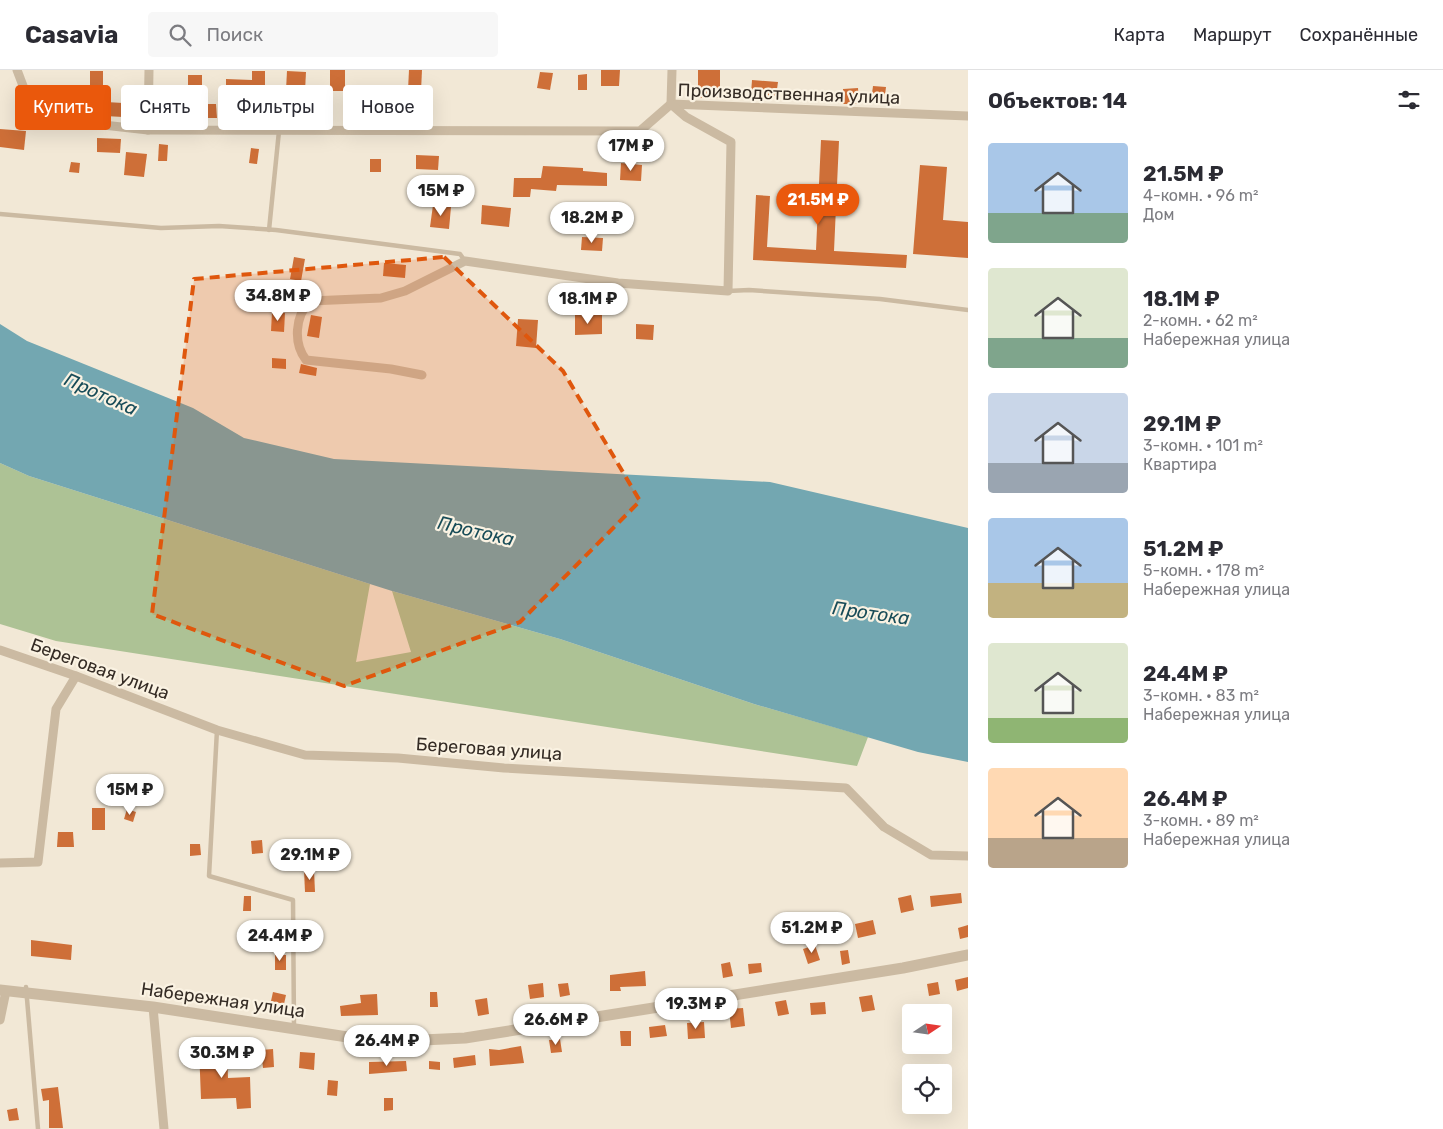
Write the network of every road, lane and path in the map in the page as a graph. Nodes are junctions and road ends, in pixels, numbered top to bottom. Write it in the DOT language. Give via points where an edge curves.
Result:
graph roads {
  1 [pos="17,70"];
  2 [pos="149,70"];
  3 [pos="672,70"];
  4 [pos="149,85"];
  5 [pos="671,104"];
  6 [pos="968,116"];
  7 [pos="121,127"];
  8 [pos="148,130"];
  9 [pos="279,131"];
  10 [pos="0,214"];
  11 [pos="269,230"];
  12 [pos="464,261"];
  13 [pos="728,291"];
  14 [pos="968,310"];
  15 [pos="422,375"];
  16 [pos="0,650"];
  17 [pos="76,676"];
  18 [pos="217,730"];
  19 [pos="968,856"];
  20 [pos="0,864"];
  21 [pos="968,955"];
  22 [pos="26,987"];
  23 [pos="3,990"];
  24 [pos="153,1007"];
  25 [pos="0,1020"];
  26 [pos="294,1028"];
  27 [pos="38,1129"];
  28 [pos="164,1129"];
  1 -- 7 [label="street, Производственная улица" via="30,103 46,117"];
  2 -- 4 [label="street"];
  3 -- 5 [label="street"];
  5 -- 6 [label="street, Производственная улица"];
  5 -- 9 [label="street, Производственная улица" via="640,131"];
  5 -- 13 [label="street" via="686,117 731,142"];
  8 -- 9 [label="street, Производственная улица"];
  9 -- 11 [label="lane"];
  10 -- 11 [label="lane" via="161,228 219,226"];
  11 -- 12 [label="lane" via="460,254"];
  12 -- 13 [label="street" via="618,283"];
  12 -- 15 [label="street" via="405,291 381,298 310,301 302,309 297,333 299,350 306,360"];
  13 -- 14 [label="lane" via="880,299"];
  16 -- 17 [label="street, Береговая улица"];
  17 -- 18 [label="street, Береговая улица"];
  17 -- 20 [label="street" via="56,709 38,862"];
  18 -- 19 [label="street, Береговая улица" via="305,755 398,758 504,768 846,788 884,827 931,855"];
  18 -- 26 [label="lane" via="209,876 292,900"];
  21 -- 26 [label="street, Набережная улица" via="893,970 465,1038 380,1042"];
  22 -- 27 [label="lane"];
  23 -- 24 [label="street, Набережная улица"];
  23 -- 25 [label="street, Набережная улица"];
  24 -- 26 [label="street, Набережная улица"];
  24 -- 28 [label="street"];
}
